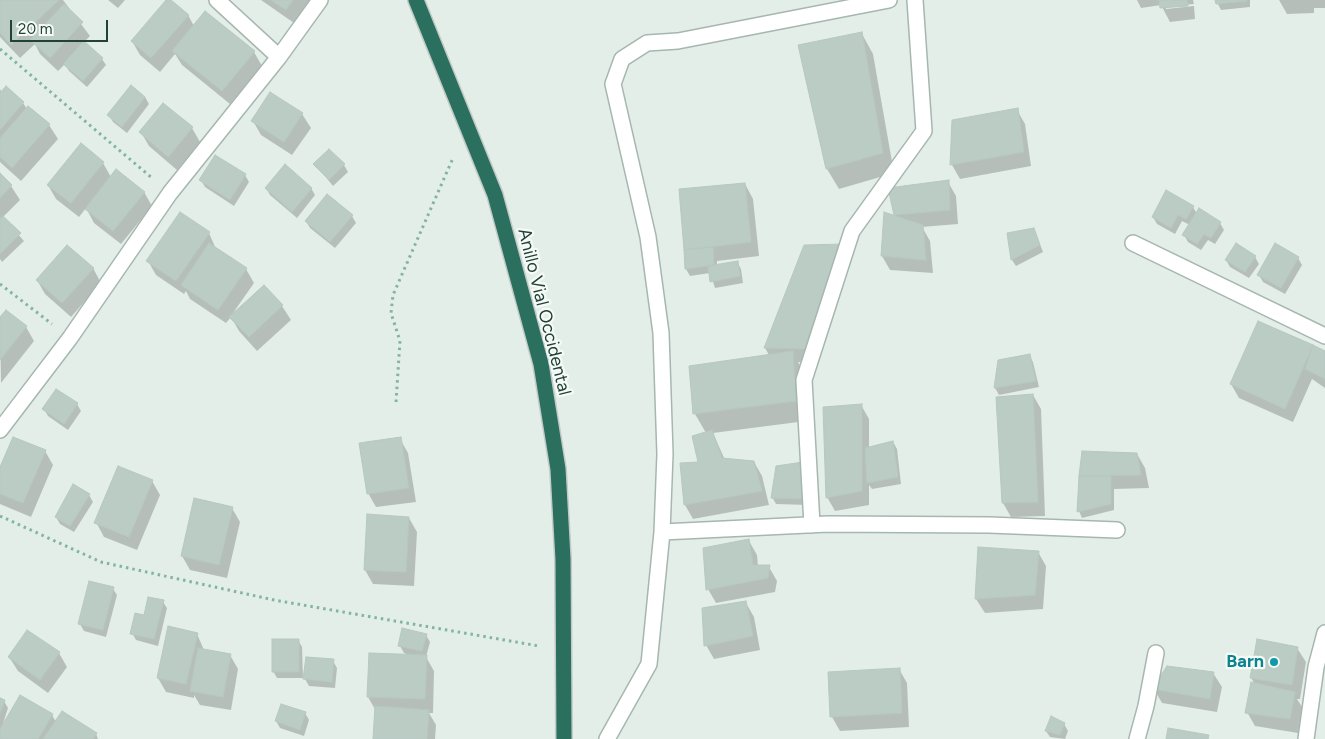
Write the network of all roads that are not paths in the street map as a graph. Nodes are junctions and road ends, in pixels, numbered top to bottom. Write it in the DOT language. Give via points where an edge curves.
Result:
graph roads {
  1 [pos="217,0"];
  2 [pos="320,0"];
  3 [pos="416,0"];
  4 [pos="889,0"];
  5 [pos="915,0"];
  6 [pos="279,57"];
  7 [pos="1133,243"];
  8 [pos="1325,336"];
  9 [pos="0,430"];
  10 [pos="812,525"];
  11 [pos="1117,530"];
  12 [pos="662,532"];
  13 [pos="1325,633"];
  14 [pos="1156,653"];
  15 [pos="564,739"];
  16 [pos="607,739"];
  17 [pos="1137,739"];
  18 [pos="1306,739"];
  1 -- 6 [label="street"];
  2 -- 6 [label="street"];
  3 -- 15 [label="highway, Anillo Vial Occidental" via="495,195 541,364 558,469"];
  4 -- 12 [label="street" via="678,41 647,44 622,59 612,84 648,237 661,332 665,454"];
  5 -- 10 [label="street" via="924,131 852,231 804,380"];
  6 -- 9 [label="street" via="170,192 70,338"];
  7 -- 8 [label="street"];
  10 -- 11 [label="street" via="988,525"];
  10 -- 12 [label="street"];
  12 -- 16 [label="street" via="649,664"];
  13 -- 18 [label="street" via="1316,667"];
  14 -- 17 [label="street"];
}
